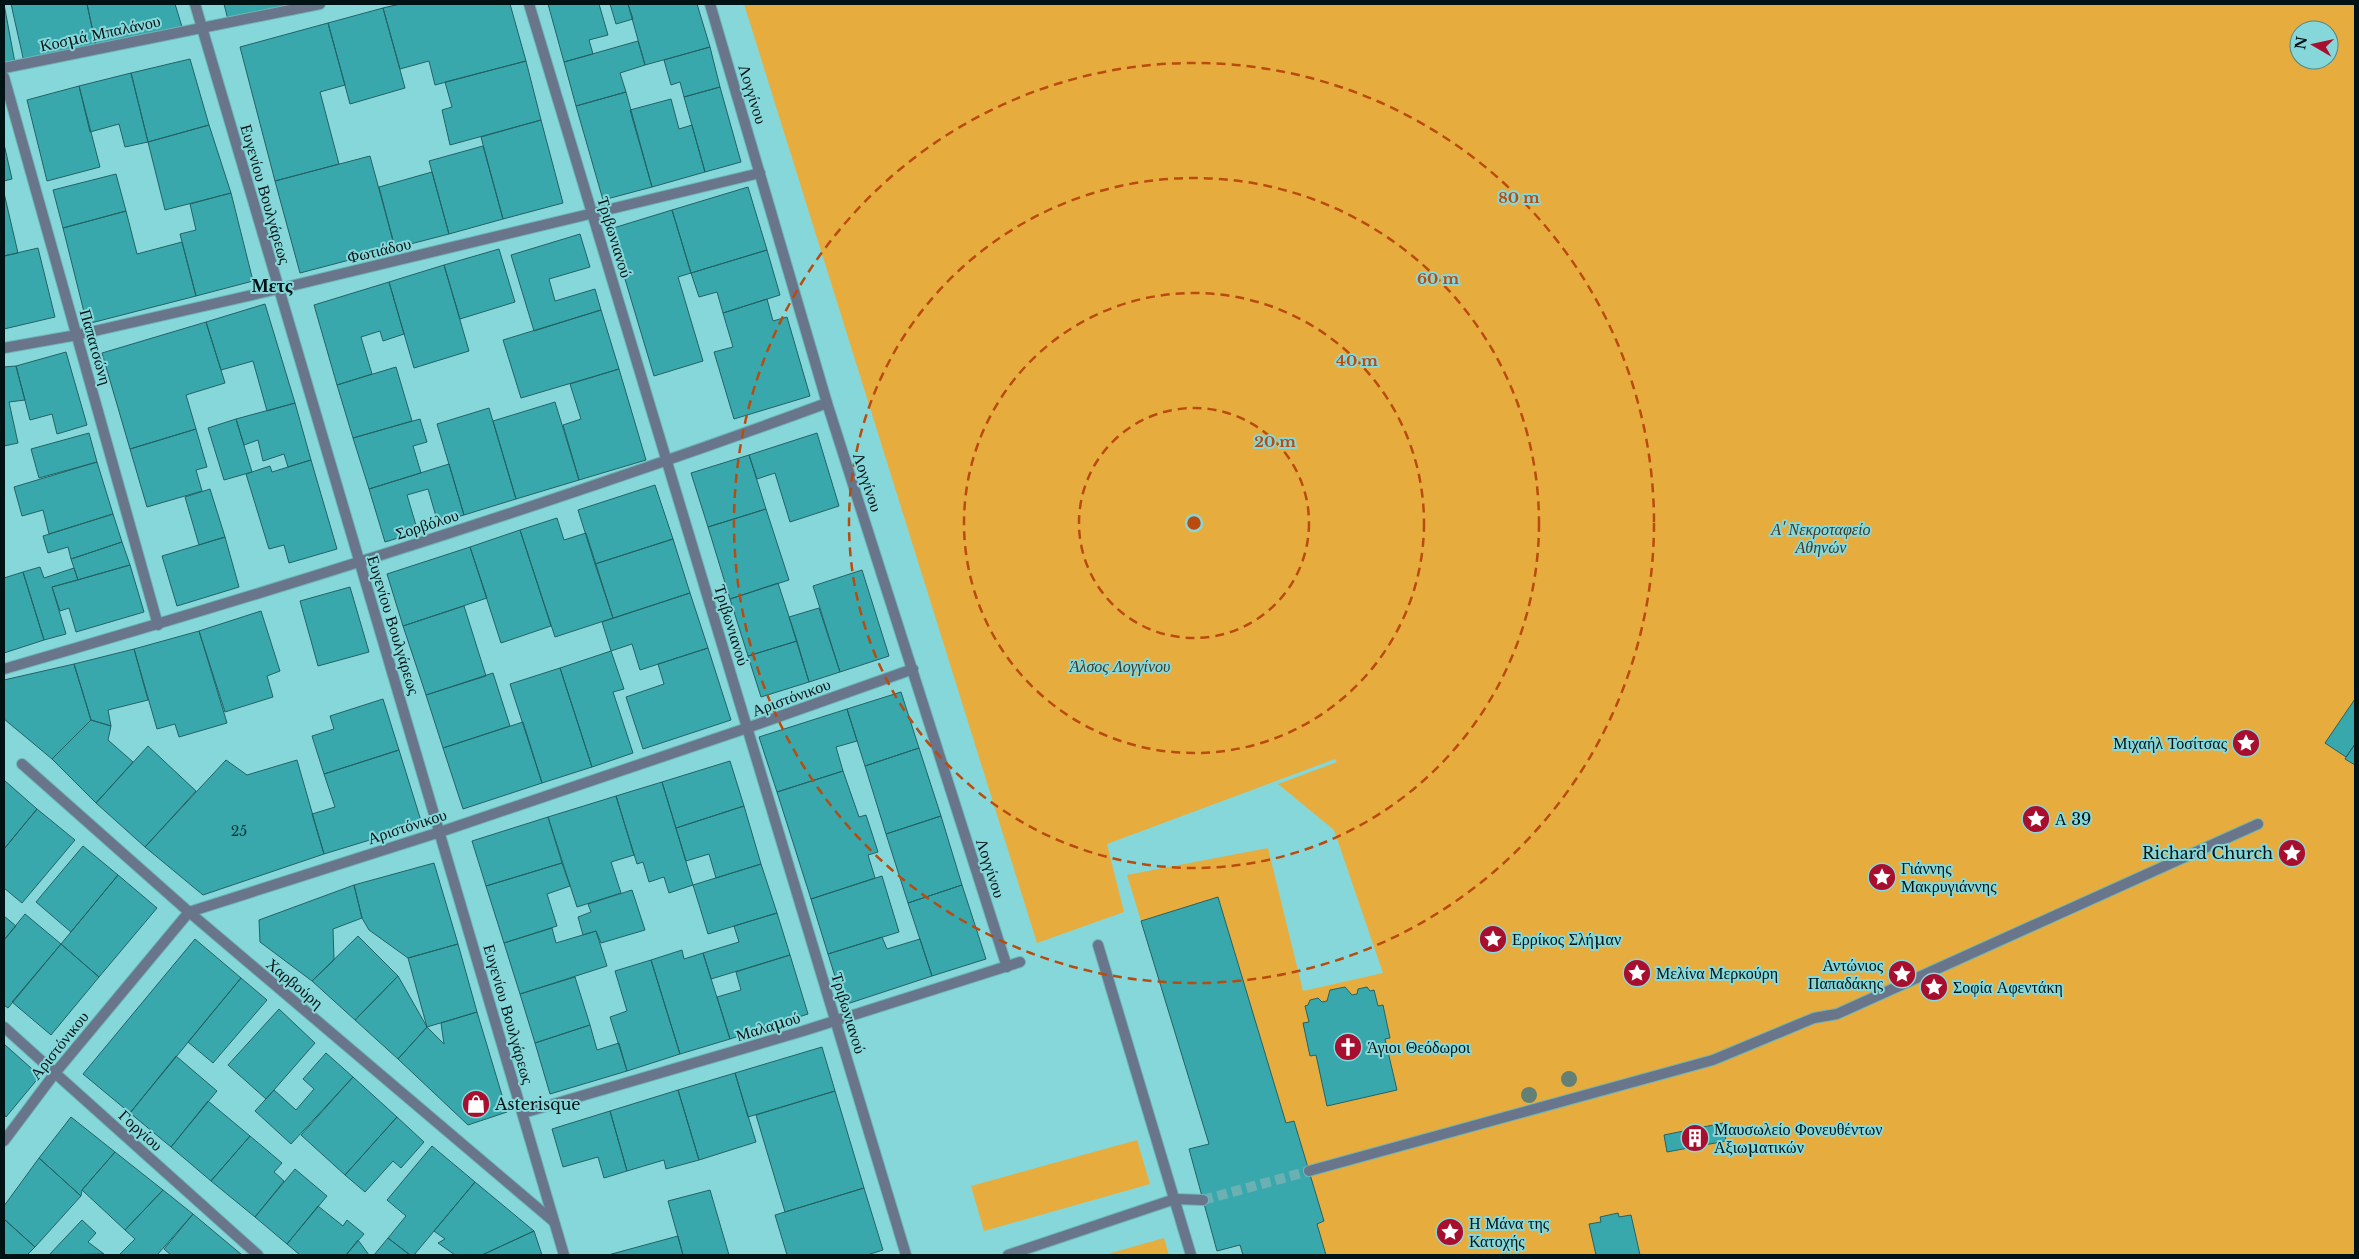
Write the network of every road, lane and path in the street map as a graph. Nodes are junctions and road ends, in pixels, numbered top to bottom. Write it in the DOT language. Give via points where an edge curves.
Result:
graph roads {
  1 [pos="195,4"];
  2 [pos="320,4"];
  3 [pos="529,4"];
  4 [pos="710,4"];
  5 [pos="203,28"];
  6 [pos="4,68"];
  7 [pos="4,77"];
  8 [pos="760,173"];
  9 [pos="592,214"];
  10 [pos="278,289"];
  11 [pos="77,335"];
  12 [pos="4,348"];
  13 [pos="827,404"];
  14 [pos="666,462"];
  15 [pos="359,562"];
  16 [pos="158,625"];
  17 [pos="4,669"];
  18 [pos="912,669"];
  19 [pos="747,728"];
  20 [pos="22,764"];
  21 [pos="2258,824"];
  22 [pos="440,832"];
  23 [pos="189,912"];
  24 [pos="1098,945"];
  25 [pos="1020,962"];
  26 [pos="1007,967"];
  27 [pos="835,1020"];
  28 [pos="4,1027"];
  29 [pos="55,1073"];
  30 [pos="523,1113"];
  31 [pos="4,1141"];
  32 [pos="1309,1171"];
  33 [pos="1174,1199"];
  34 [pos="1203,1200"];
  35 [pos="553,1221"];
  36 [pos="258,1255"];
  37 [pos="564,1255"];
  38 [pos="906,1255"];
  39 [pos="1008,1255"];
  40 [pos="1191,1255"];
  1 -- 5 [label="street, Ευγενίου Βουλγάρεως"];
  2 -- 5 [label="street, Κοσμά Μπαλάνου"];
  3 -- 9 [label="street, Τριβωνιανού"];
  4 -- 8 [label="street, Λογγίνου"];
  5 -- 6 [label="street, Κοσμά Μπαλάνου"];
  5 -- 10 [label="street, Ευγενίου Βουλγάρεως"];
  7 -- 11 [label="street, Παπατσώνη"];
  8 -- 9 [label="street, Φωτιάδου"];
  8 -- 13 [label="street, Λογγίνου"];
  9 -- 10 [label="street, Φωτιάδου"];
  9 -- 14 [label="street, Τριβωνιανού"];
  10 -- 11 [label="street, Φωτιάδου"];
  10 -- 15 [label="street, Ευγενίου Βουλγάρεως"];
  11 -- 12 [label="street, Φωτιάδου"];
  11 -- 16 [label="street, Παπατσώνη"];
  13 -- 14 [label="street, Σορβόλου"];
  13 -- 18 [label="street, Λογγίνου"];
  14 -- 15 [label="street, Σορβόλου"];
  14 -- 19 [label="street, Τριβωνιανού"];
  15 -- 16 [label="street, Σορβόλου"];
  15 -- 22 [label="street, Ευγενίου Βουλγάρεως"];
  16 -- 17 [label="street, Σορβόλου"];
  18 -- 19 [label="street, Αριστόνικου"];
  18 -- 26 [label="street, Λογγίνου"];
  19 -- 22 [label="street, Αριστόνικου"];
  19 -- 27 [label="street, Τριβωνιανού"];
  20 -- 23 [label="street, Χαρβούρη"];
  21 -- 32 [label="street" via="1837,1014 1814,1018 1713,1060"];
  22 -- 23 [label="street, Αριστόνικου"];
  22 -- 30 [label="street, Ευγενίου Βουλγάρεως"];
  23 -- 29 [label="street, Αριστόνικου"];
  23 -- 35 [label="street, Χαρβούρη"];
  24 -- 33 [label="street"];
  25 -- 26 [label="street, Μαλαμού"];
  26 -- 27 [label="street, Μαλαμού"];
  27 -- 30 [label="street, Μαλαμού"];
  27 -- 38 [label="street, Τριβωνιανού"];
  28 -- 29 [label="street, Γοργίου"];
  29 -- 31 [label="street, Αριστόνικου"];
  29 -- 36 [label="street, Γοργίου"];
  30 -- 35 [label="street, Ευγενίου Βουλγάρεως"];
  33 -- 34 [label="street"];
  33 -- 39 [label="street"];
  33 -- 40 [label="street"];
  35 -- 37 [label="street, Ευγενίου Βουλγάρεως"];
}
